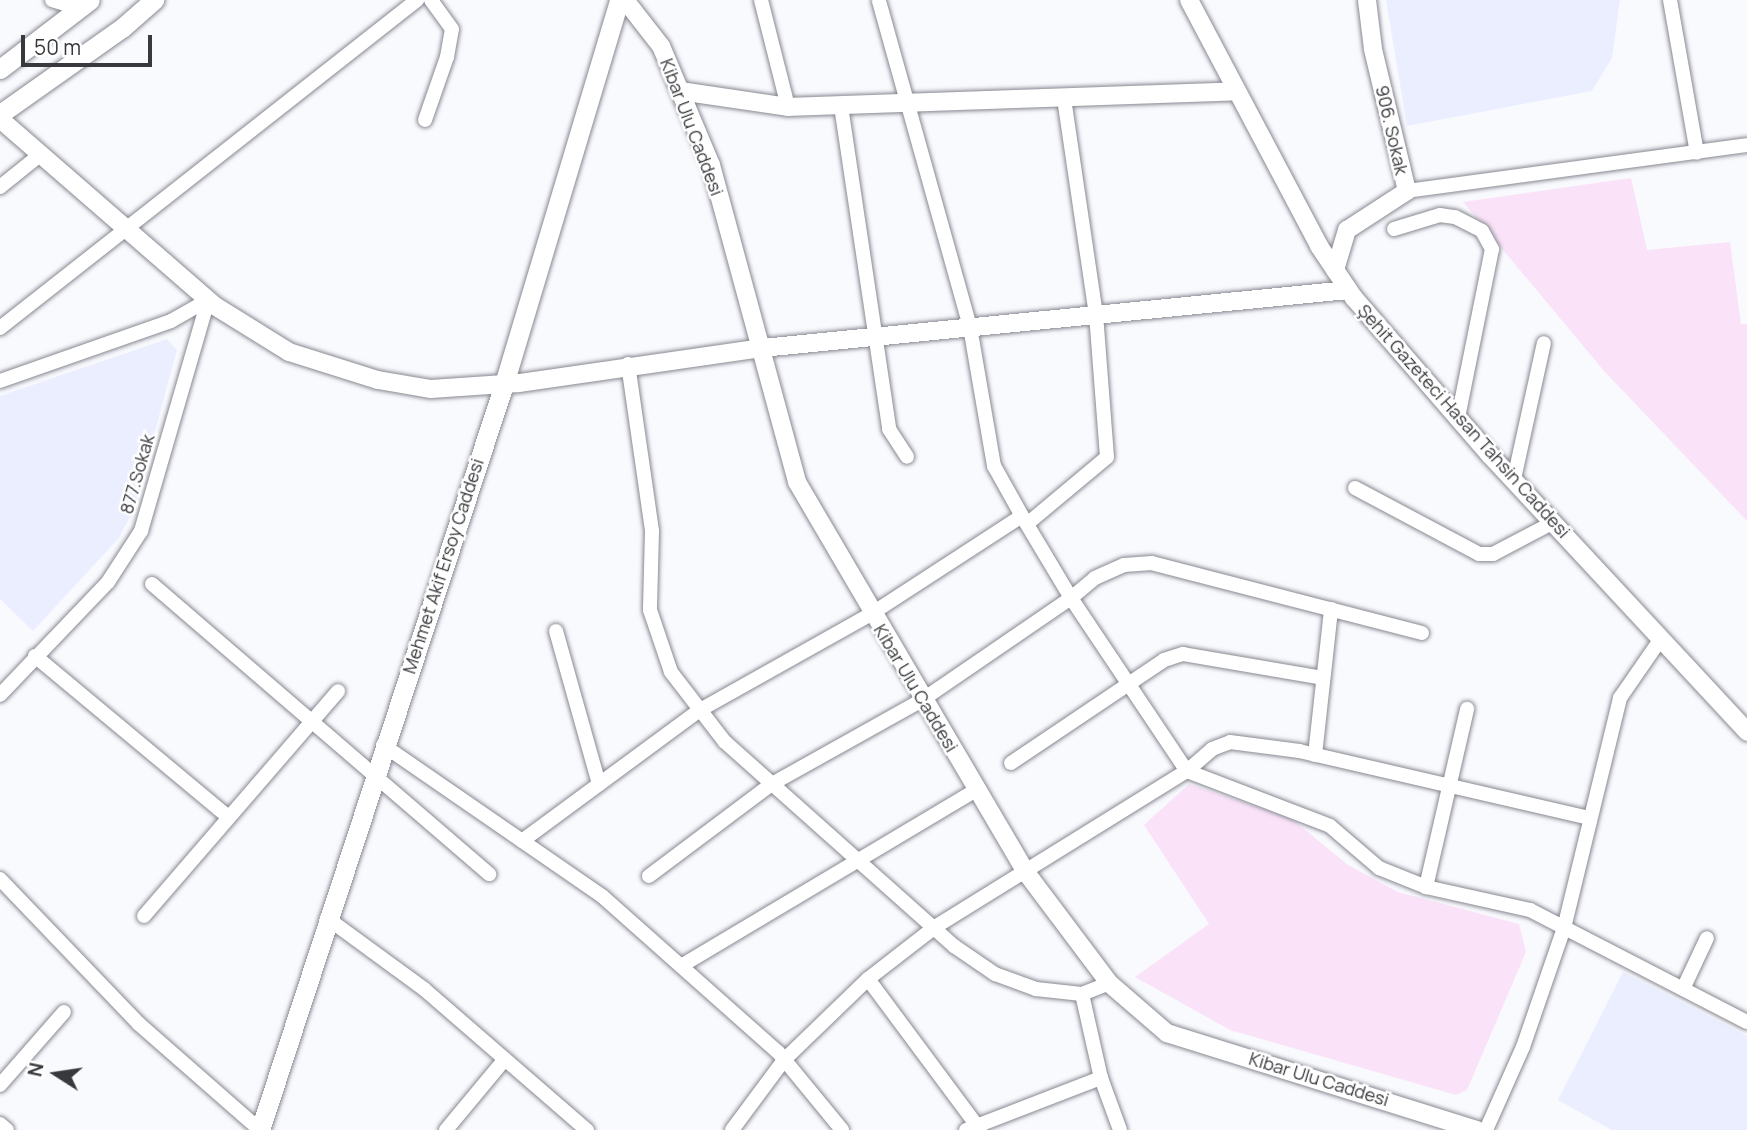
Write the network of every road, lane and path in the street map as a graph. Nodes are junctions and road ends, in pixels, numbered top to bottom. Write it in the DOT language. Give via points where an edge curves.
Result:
graph roads {
  1 [pos="52,0"];
  2 [pos="154,0"];
  3 [pos="417,0"];
  4 [pos="431,0"];
  5 [pos="619,0"];
  6 [pos="625,0"];
  7 [pos="761,0"];
  8 [pos="879,0"];
  9 [pos="1189,0"];
  10 [pos="1367,0"];
  11 [pos="1671,0"];
  12 [pos="86,4"];
  13 [pos="0,69"];
  14 [pos="680,91"];
  15 [pos="1237,92"];
  16 [pos="1064,99"];
  17 [pos="905,104"];
  18 [pos="841,106"];
  19 [pos="788,107"];
  20 [pos="0,116"];
  21 [pos="425,120"];
  22 [pos="1747,145"];
  23 [pos="1697,153"];
  24 [pos="41,154"];
  25 [pos="0,187"];
  26 [pos="1407,191"];
  27 [pos="1394,229"];
  28 [pos="129,231"];
  29 [pos="1335,270"];
  30 [pos="1348,289"];
  31 [pos="208,300"];
  32 [pos="1096,315"];
  33 [pos="970,327"];
  34 [pos="0,328"];
  35 [pos="876,336"];
  36 [pos="1544,343"];
  37 [pos="762,348"];
  38 [pos="628,364"];
  39 [pos="0,381"];
  40 [pos="504,384"];
  41 [pos="1458,418"];
  42 [pos="907,457"];
  43 [pos="1514,479"];
  44 [pos="1355,488"];
  45 [pos="1024,520"];
  46 [pos="1554,522"];
  47 [pos="152,583"];
  48 [pos="1071,598"];
  49 [pos="1331,609"];
  50 [pos="871,614"];
  51 [pos="556,631"];
  52 [pos="1422,634"];
  53 [pos="1660,640"];
  54 [pos="34,656"];
  55 [pos="1323,678"];
  56 [pos="1128,683"];
  57 [pos="338,691"];
  58 [pos="0,695"];
  59 [pos="922,700"];
  60 [pos="1467,709"];
  61 [pos="700,710"];
  62 [pos="311,722"];
  63 [pos="1747,732"];
  64 [pos="383,745"];
  65 [pos="1315,755"];
  66 [pos="1011,762"];
  67 [pos="1187,771"];
  68 [pos="373,777"];
  69 [pos="599,784"];
  70 [pos="770,785"];
  71 [pos="1450,787"];
  72 [pos="976,790"];
  73 [pos="228,817"];
  74 [pos="1589,818"];
  75 [pos="522,841"];
  76 [pos="856,858"];
  77 [pos="1025,871"];
  78 [pos="489,874"];
  79 [pos="649,876"];
  80 [pos="0,878"];
  81 [pos="1426,887"];
  82 [pos="144,916"];
  83 [pos="327,918"];
  84 [pos="935,927"];
  85 [pos="1564,928"];
  86 [pos="1707,938"];
  87 [pos="681,966"];
  88 [pos="868,979"];
  89 [pos="1109,983"];
  90 [pos="1683,989"];
  91 [pos="1082,994"];
  92 [pos="64,1012"];
  93 [pos="1747,1023"];
  94 [pos="505,1059"];
  95 [pos="784,1060"];
  96 [pos="1101,1079"];
  97 [pos="0,1085"];
  98 [pos="0,1124"];
  99 [pos="974,1128"];
  100 [pos="7,1130"];
  101 [pos="260,1130"];
  102 [pos="446,1130"];
  103 [pos="587,1130"];
  104 [pos="732,1130"];
  105 [pos="842,1130"];
  106 [pos="1120,1130"];
  107 [pos="1477,1130"];
  108 [pos="1486,1130"];
  1 -- 12 [label="street"];
  2 -- 20 [label="main road"];
  3 -- 28 [label="street"];
  4 -- 21 [label="street" via="452,29"];
  5 -- 40 [label="main road, Mehmet Akif Ersoy Caddesi"];
  6 -- 14 [label="street, Kibar Ulu Caddesi" via="661,46"];
  7 -- 19 [label="street"];
  8 -- 17 [label="street"];
  9 -- 15 [label="street, Şehit Gazeteci Hasan Tahsin Caddesi"];
  10 -- 26 [label="street, 906. Sokak" via="1373,49"];
  11 -- 23 [label="street"];
  12 -- 13 [label="main road"];
  14 -- 19 [label="street"];
  14 -- 37 [label="street, Kibar Ulu Caddesi" via="711,166"];
  15 -- 16 [label="street"];
  15 -- 29 [label="street, Şehit Gazeteci Hasan Tahsin Caddesi"];
  16 -- 17 [label="street"];
  16 -- 32 [label="street"];
  17 -- 18 [label="street"];
  17 -- 33 [label="street"];
  18 -- 19 [label="street"];
  18 -- 35 [label="street"];
  20 -- 24 [label="street"];
  22 -- 23 [label="street"];
  23 -- 26 [label="street"];
  24 -- 25 [label="street"];
  24 -- 28 [label="street"];
  26 -- 29 [label="street, 906. Sokak" via="1347,230"];
  27 -- 41 [label="street" via="1440,215 1455,217 1482,231 1492,250"];
  28 -- 31 [label="street"];
  28 -- 34 [label="street"];
  29 -- 30 [label="street, Şehit Gazeteci Hasan Tahsin Caddesi"];
  30 -- 32 [label="street"];
  30 -- 41 [label="street, Şehit Gazeteci Hasan Tahsin Caddesi"];
  31 -- 39 [label="street" via="171,321"];
  31 -- 40 [label="street" via="289,352 378,380 432,390"];
  31 -- 54 [label="street, 877.Sokak" via="141,531 108,582"];
  32 -- 33 [label="street"];
  32 -- 45 [label="street" via="1107,457"];
  33 -- 35 [label="street"];
  33 -- 45 [label="street" via="994,467"];
  35 -- 37 [label="street"];
  35 -- 42 [label="street" via="889,429"];
  36 -- 43 [label="street"];
  37 -- 38 [label="street"];
  37 -- 50 [label="street, Kibar Ulu Caddesi" via="797,482"];
  38 -- 40 [label="street"];
  38 -- 61 [label="street" via="652,531 650,610 671,672"];
  40 -- 64 [label="main road, Mehmet Akif Ersoy Caddesi"];
  41 -- 43 [label="street, Şehit Gazeteci Hasan Tahsin Caddesi"];
  43 -- 46 [label="street, Şehit Gazeteci Hasan Tahsin Caddesi"];
  44 -- 46 [label="street" via="1479,554 1493,554"];
  45 -- 48 [label="street"];
  45 -- 50 [label="street"];
  46 -- 53 [label="street, Şehit Gazeteci Hasan Tahsin Caddesi"];
  47 -- 62 [label="street"];
  48 -- 49 [label="street" via="1095,578 1124,565 1152,563"];
  48 -- 56 [label="street"];
  48 -- 59 [label="street"];
  49 -- 52 [label="street"];
  49 -- 55 [label="street"];
  50 -- 59 [label="street, Kibar Ulu Caddesi"];
  50 -- 61 [label="street"];
  51 -- 69 [label="street"];
  53 -- 63 [label="street, Şehit Gazeteci Hasan Tahsin Caddesi"];
  53 -- 74 [label="street" via="1620,698"];
  54 -- 58 [label="street, 877.Sokak"];
  54 -- 73 [label="street"];
  55 -- 56 [label="street" via="1183,654 1164,660"];
  55 -- 65 [label="street"];
  56 -- 66 [label="street"];
  56 -- 67 [label="street"];
  57 -- 62 [label="street"];
  59 -- 70 [label="street"];
  59 -- 72 [label="street, Kibar Ulu Caddesi"];
  60 -- 71 [label="street"];
  61 -- 69 [label="street"];
  61 -- 70 [label="street" via="725,742"];
  62 -- 68 [label="street"];
  62 -- 73 [label="street"];
  64 -- 68 [label="main road, Mehmet Akif Ersoy Caddesi"];
  64 -- 75 [label="street"];
  65 -- 67 [label="street" via="1230,742"];
  65 -- 71 [label="street"];
  67 -- 77 [label="street"];
  67 -- 81 [label="street" via="1330,826 1379,868"];
  68 -- 78 [label="street"];
  68 -- 83 [label="main road, Mehmet Akif Ersoy Caddesi"];
  69 -- 75 [label="street"];
  70 -- 76 [label="street"];
  70 -- 79 [label="street"];
  71 -- 74 [label="street"];
  71 -- 81 [label="street"];
  72 -- 76 [label="street"];
  72 -- 77 [label="street, Kibar Ulu Caddesi"];
  73 -- 82 [label="street"];
  74 -- 85 [label="street"];
  75 -- 87 [label="street" via="602,896"];
  76 -- 84 [label="street"];
  76 -- 87 [label="street"];
  77 -- 84 [label="street"];
  77 -- 89 [label="street, Kibar Ulu Caddesi"];
  80 -- 101 [label="street" via="139,1024"];
  81 -- 85 [label="street" via="1530,910"];
  83 -- 94 [label="street" via="424,989"];
  83 -- 101 [label="main road, Mehmet Akif Ersoy Caddesi"];
  84 -- 88 [label="street"];
  84 -- 91 [label="street" via="995,974 1036,989"];
  85 -- 90 [label="street"];
  85 -- 108 [label="street" via="1523,1047"];
  86 -- 90 [label="street"];
  87 -- 95 [label="street"];
  88 -- 95 [label="street"];
  88 -- 99 [label="street"];
  89 -- 91 [label="street"];
  89 -- 107 [label="street, Kibar Ulu Caddesi" via="1167,1033"];
  90 -- 93 [label="street"];
  91 -- 96 [label="street"];
  92 -- 97 [label="street"];
  94 -- 102 [label="street"];
  94 -- 103 [label="street"];
  95 -- 104 [label="street"];
  95 -- 105 [label="street"];
  96 -- 99 [label="street"];
  96 -- 106 [label="street"];
  98 -- 100 [label="street"];
}
